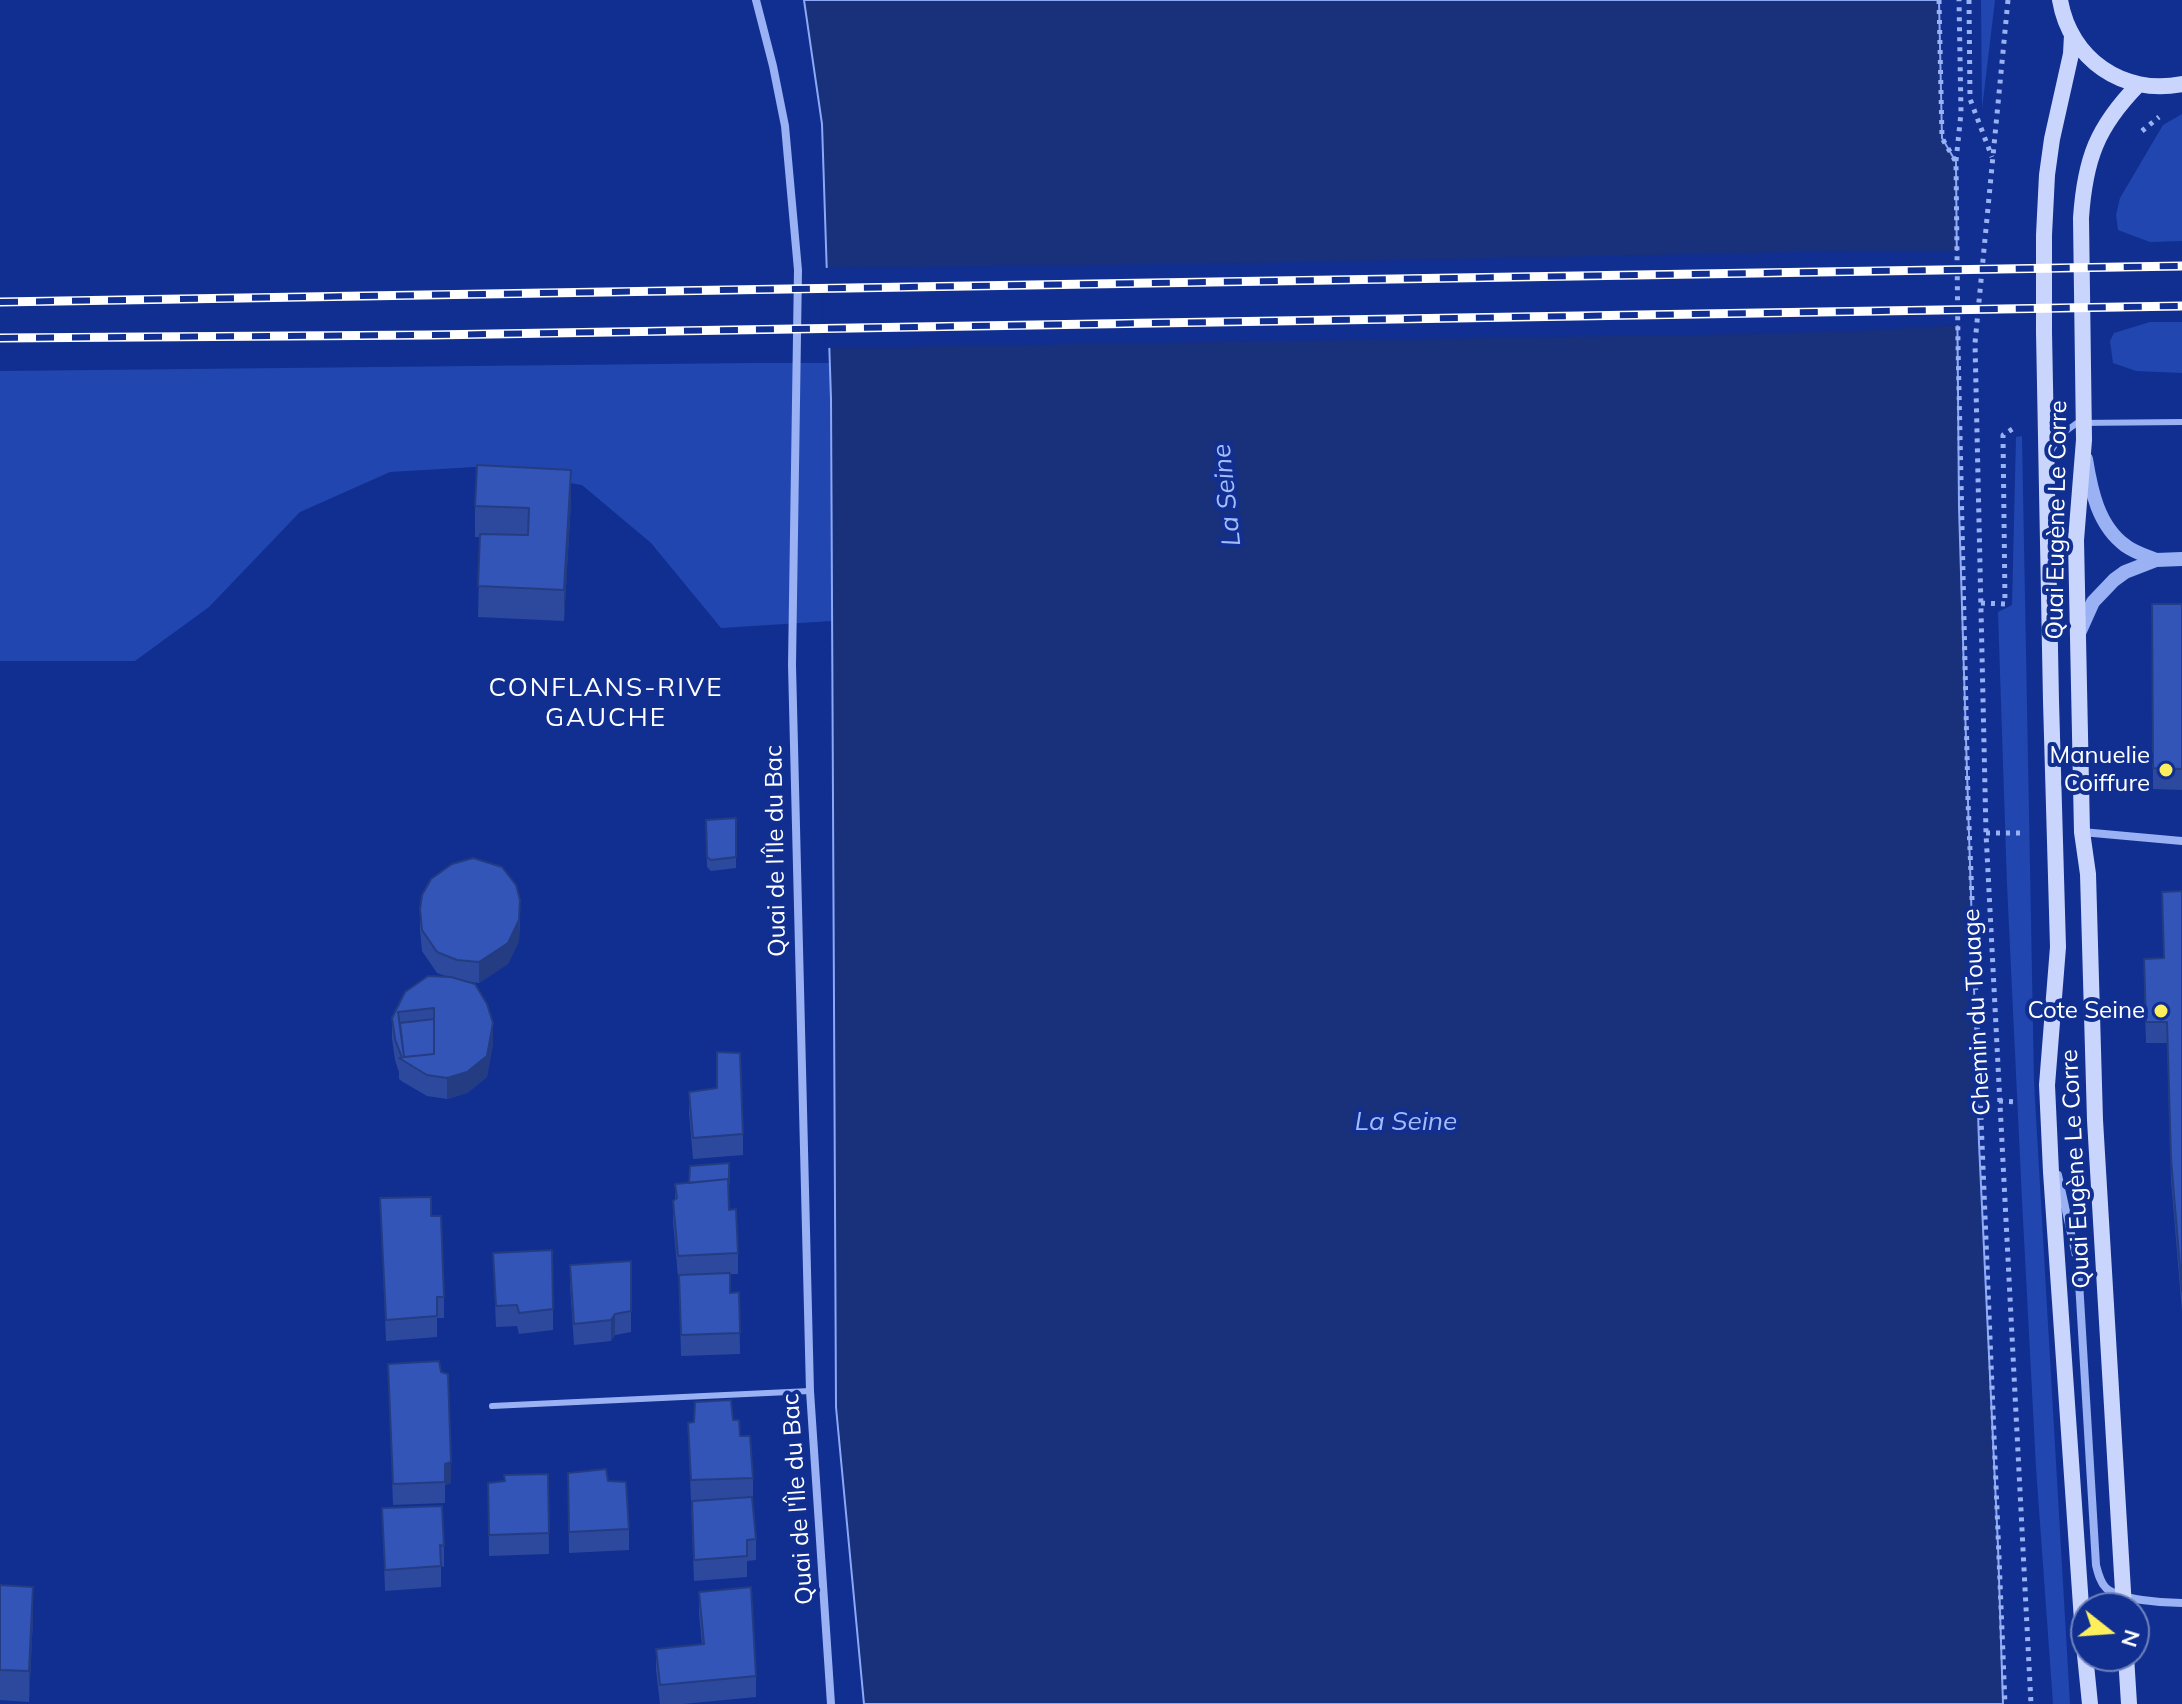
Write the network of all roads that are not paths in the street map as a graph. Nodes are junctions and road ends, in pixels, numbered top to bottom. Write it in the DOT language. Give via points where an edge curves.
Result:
graph roads {
  1 [pos="756,0"];
  2 [pos="2060,0"];
  3 [pos="2072,35"];
  4 [pos="2182,84"];
  5 [pos="2138,85"];
  6 [pos="2084,422"];
  7 [pos="2182,422"];
  8 [pos="2084,440"];
  9 [pos="2047,461"];
  10 [pos="2182,559"];
  11 [pos="2156,560"];
  12 [pos="2078,639"];
  13 [pos="2082,832"];
  14 [pos="2182,841"];
  15 [pos="2050,1148"];
  16 [pos="810,1391"];
  17 [pos="492,1406"];
  18 [pos="2111,1592"];
  19 [pos="2123,1592"];
  20 [pos="2150,1602"];
  21 [pos="2182,1603"];
  22 [pos="2127,1672"];
  23 [pos="831,1704"];
  24 [pos="2090,1704"];
  25 [pos="2129,1704"];
  1 -- 16 [label="street, Quai de l'Île du Bac" via="785,126 798,270 792,665"];
  2 -- 3 [label="main road"];
  3 -- 5 [label="main road" via="2103,70"];
  3 -- 9 [label="main road, Quai Eugène Le Corre" via="2047,175"];
  4 -- 5 [label="main road"];
  5 -- 6 [label="main road, Quai Eugène Le Corre" via="2106,123 2085,179"];
  6 -- 7 [label="lane"];
  6 -- 8 [label="main road, Quai Eugène Le Corre"];
  6 -- 9 [label="lane" via="2062,434"];
  8 -- 11 [label="street" via="2091,487 2104,521 2127,547"];
  8 -- 12 [label="main road, Quai Eugène Le Corre" via="2076,540"];
  9 -- 15 [label="main road, Quai Eugène Le Corre" via="2058,947 2048,1055"];
  10 -- 11 [label="street"];
  11 -- 12 [label="street" via="2125,572 2100,593"];
  12 -- 13 [label="main road, Quai Eugène Le Corre"];
  13 -- 14 [label="street"];
  13 -- 19 [label="main road, Quai Eugène Le Corre"];
  15 -- 18 [label="street, Quai Eugène Le Corre" via="2078,1265 2096,1565"];
  15 -- 24 [label="main road, Quai Eugène Le Corre"];
  16 -- 17 [label="lane"];
  16 -- 23 [label="street, Quai de l'Île du Bac"];
  20 -- 21 [label="street"];
  22 -- 25 [label="main road"];
}
